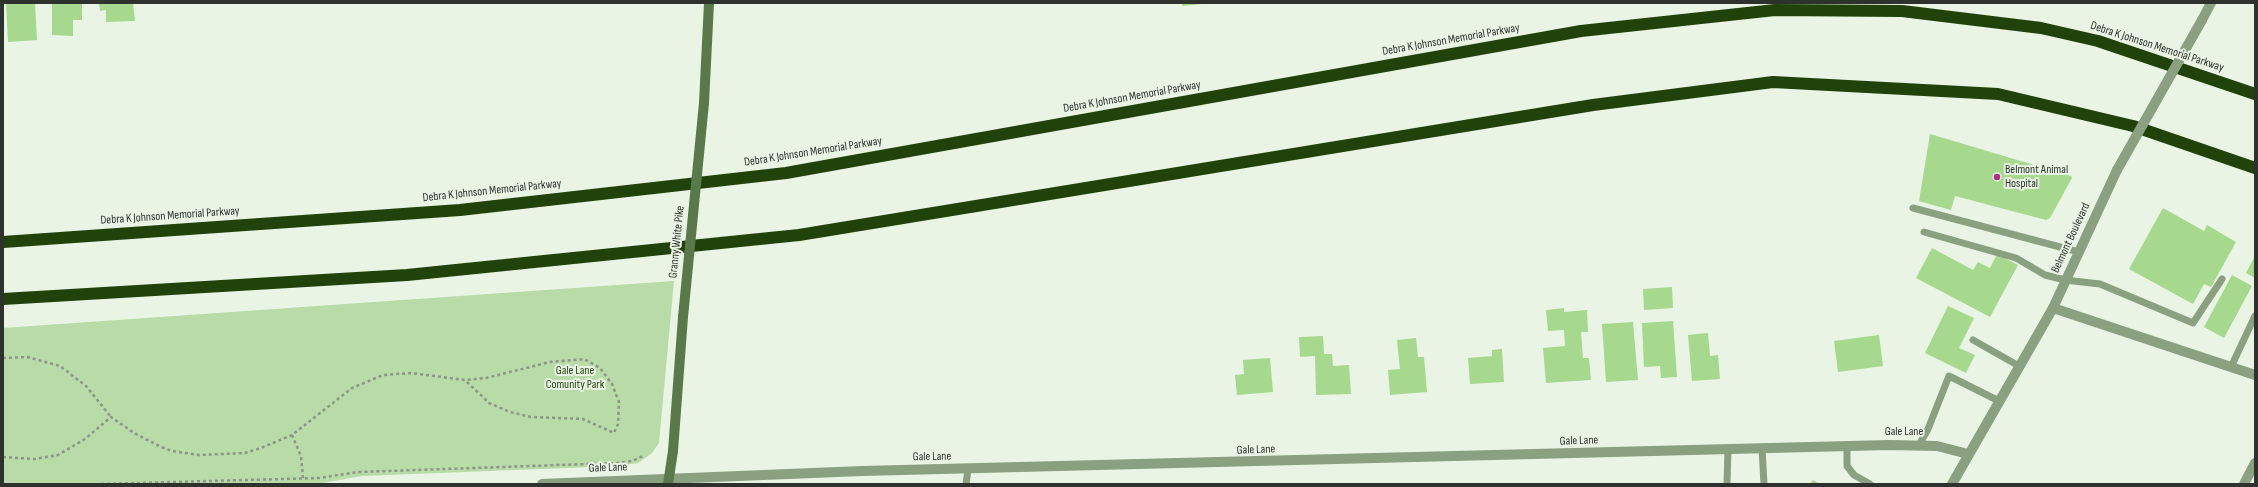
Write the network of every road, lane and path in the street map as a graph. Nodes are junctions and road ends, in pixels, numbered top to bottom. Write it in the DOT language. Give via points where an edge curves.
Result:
graph roads {
  1 [pos="709,3"];
  2 [pos="2212,3"];
  3 [pos="2255,94"];
  4 [pos="2255,168"];
  5 [pos="1913,208"];
  6 [pos="1924,232"];
  7 [pos="3,242"];
  8 [pos="2079,252"];
  9 [pos="2222,279"];
  10 [pos="2065,280"];
  11 [pos="3,299"];
  12 [pos="2053,308"];
  13 [pos="2255,316"];
  14 [pos="1973,340"];
  15 [pos="3,358"];
  16 [pos="2019,366"];
  17 [pos="2231,367"];
  18 [pos="2255,374"];
  19 [pos="465,380"];
  20 [pos="1999,401"];
  21 [pos="112,417"];
  22 [pos="292,435"];
  23 [pos="1919,445"];
  24 [pos="1847,446"];
  25 [pos="1762,448"];
  26 [pos="1728,450"];
  27 [pos="1968,454"];
  28 [pos="643,456"];
  29 [pos="3,457"];
  30 [pos="2255,463"];
  31 [pos="968,469"];
  32 [pos="303,478"];
  33 [pos="668,482"];
  34 [pos="101,484"];
  35 [pos="542,484"];
  36 [pos="966,484"];
  37 [pos="1728,484"];
  38 [pos="1764,484"];
  39 [pos="1870,484"];
  40 [pos="1952,484"];
  41 [pos="2244,484"];
  1 -- 33 [label="main road, Granny White Pike, bridge" via="704,103 673,451"];
  2 -- 8 [label="street, Belmont Boulevard, bridge" via="2117,170"];
  3 -- 7 [label="highway, Debra K Johnson Memorial Parkway" via="2098,41 2041,28 1902,11 1775,10 1581,31 786,173 460,210"];
  4 -- 11 [label="highway" via="2133,126 1998,94 1773,82 1593,105 799,235 407,275"];
  5 -- 8 [label="lane"];
  6 -- 10 [label="lane" via="2016,258 2045,275"];
  8 -- 10 [label="street, Belmont Boulevard"];
  9 -- 10 [label="lane" via="2193,323 2100,284"];
  10 -- 12 [label="street, Belmont Boulevard"];
  12 -- 16 [label="street, Belmont Boulevard"];
  12 -- 17 [label="street"];
  13 -- 17 [label="lane"];
  14 -- 16 [label="lane"];
  15 -- 21 [label="path" via="27,357 60,366 86,386"];
  16 -- 20 [label="street, Belmont Boulevard"];
  17 -- 18 [label="street"];
  19 -- 19 [label="path" via="489,403 510,412 531,417 583,419 614,433 618,424 619,402 612,384 600,368 584,359 550,362 508,374"];
  19 -- 22 [label="path" via="411,373 372,378 340,397"];
  20 -- 23 [label="lane" via="1949,376"];
  20 -- 27 [label="street, Belmont Boulevard"];
  21 -- 22 [label="path" via="122,426 161,447 199,455 245,453"];
  21 -- 29 [label="path" via="85,439 58,455 34,459"];
  22 -- 32 [label="path" via="301,456"];
  23 -- 24 [label="street, Gale Lane"];
  23 -- 27 [label="street, Gale Lane" via="1937,446"];
  24 -- 25 [label="street, Gale Lane"];
  24 -- 39 [label="lane" via="1847,466 1854,476"];
  25 -- 26 [label="street, Gale Lane"];
  25 -- 38 [label="lane"];
  26 -- 31 [label="street, Gale Lane"];
  26 -- 37 [label="lane"];
  27 -- 40 [label="street, Belmont Boulevard"];
  28 -- 32 [label="path" via="632,461 617,462 358,472"];
  30 -- 41 [label="street"];
  31 -- 33 [label="street, Gale Lane"];
  31 -- 36 [label="lane"];
  32 -- 34 [label="path"];
  33 -- 35 [label="street, Gale Lane"];
}
